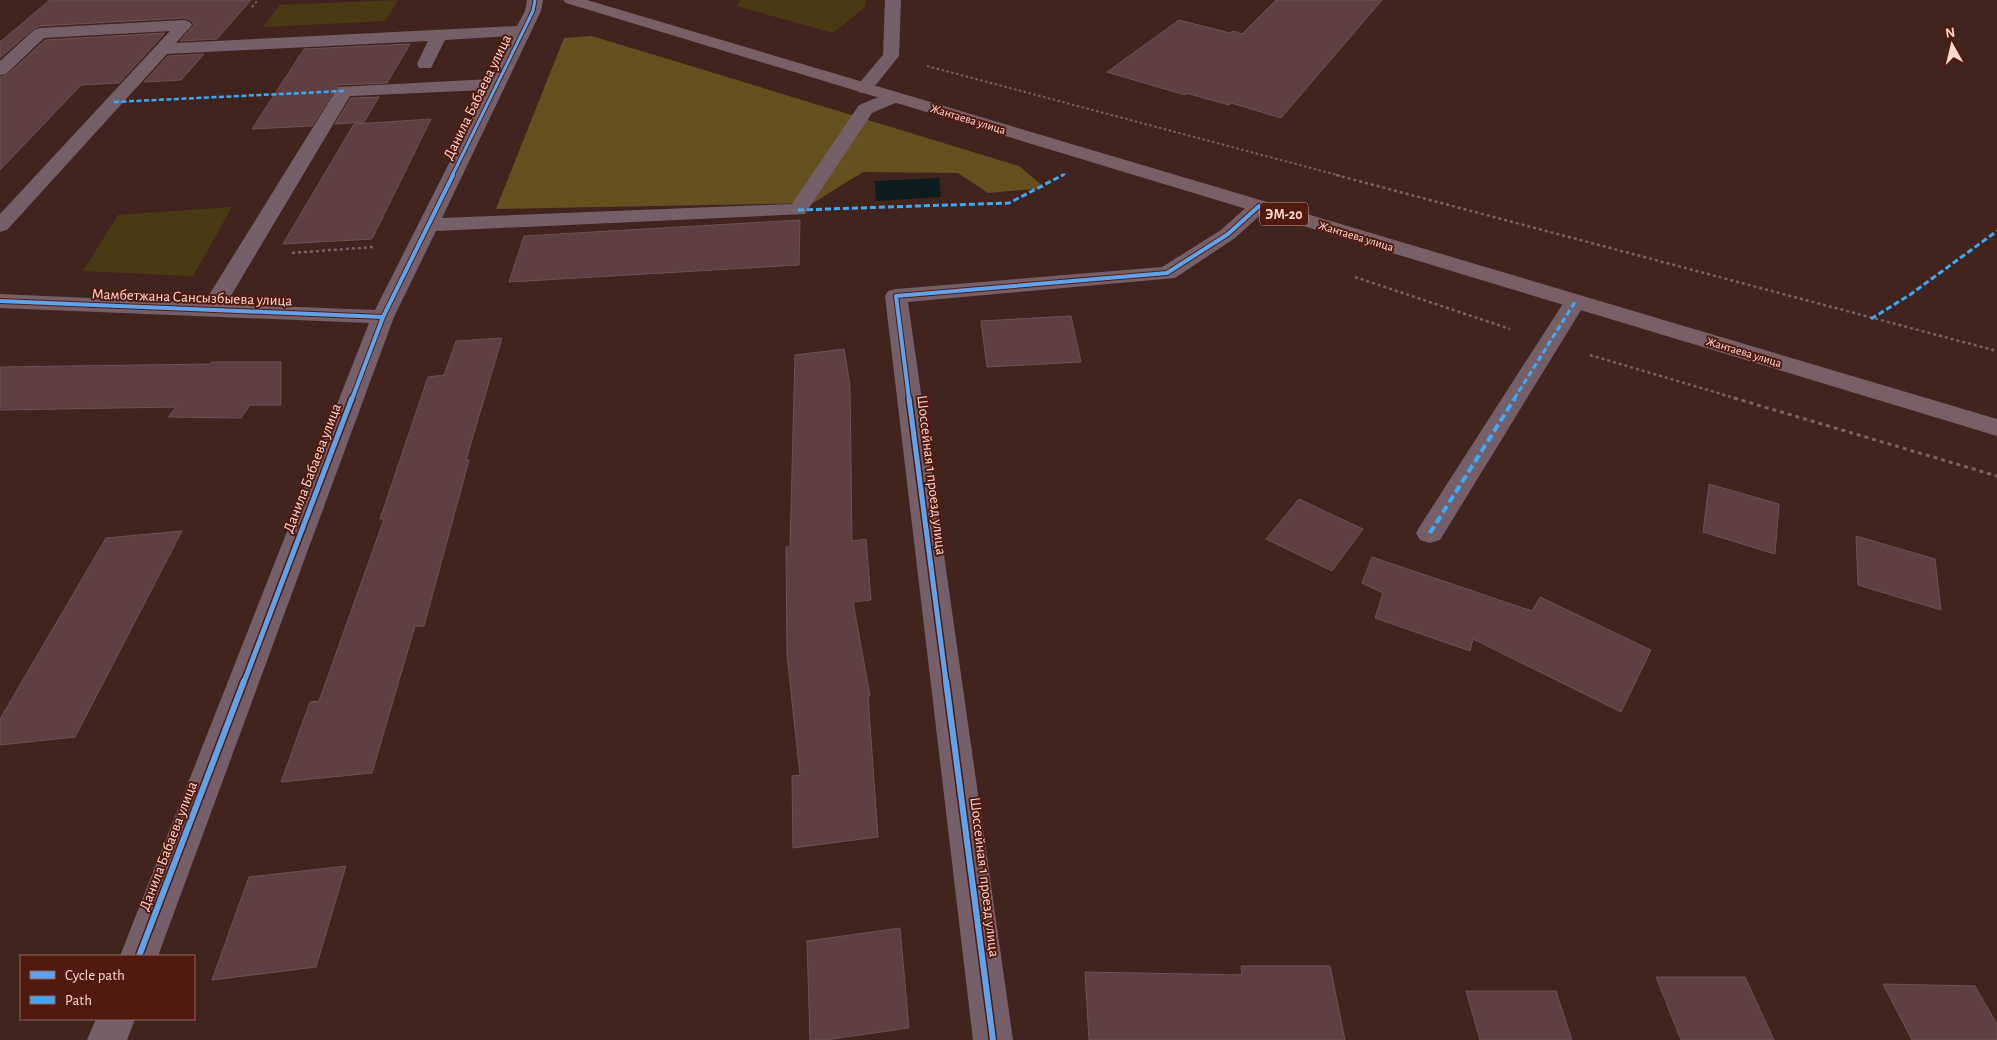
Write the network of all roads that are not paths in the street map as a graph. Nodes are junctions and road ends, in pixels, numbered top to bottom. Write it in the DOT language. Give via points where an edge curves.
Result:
graph roads {
  1 [pos="535,0"];
  2 [pos="571,0"];
  3 [pos="893,0"];
  4 [pos="524,31"];
  5 [pos="439,35"];
  6 [pos="162,50"];
  7 [pos="426,64"];
  8 [pos="0,70"];
  9 [pos="498,84"];
  10 [pos="864,88"];
  11 [pos="894,97"];
  12 [pos="1259,206"];
  13 [pos="428,225"];
  14 [pos="0,226"];
  15 [pos="0,300"];
  16 [pos="1575,302"];
  17 [pos="212,310"];
  18 [pos="383,317"];
  19 [pos="1997,428"];
  20 [pos="1430,533"];
  21 [pos="139,955"];
  22 [pos="115,1020"];
  23 [pos="107,1040"];
  24 [pos="993,1040"];
  1 -- 4 [label="street, Данила Бабаева улица"];
  2 -- 10 [label="main road, Жантаева улица / ЭМ-20"];
  3 -- 10 [label="street" via="891,56"];
  4 -- 5 [label="street"];
  4 -- 9 [label="street, Данила Бабаева улица"];
  5 -- 6 [label="street"];
  5 -- 7 [label="street"];
  6 -- 8 [label="street" via="184,25 40,33"];
  6 -- 14 [label="street"];
  9 -- 13 [label="street, Данила Бабаева улица"];
  9 -- 17 [label="street" via="344,91"];
  10 -- 11 [label="main road, Жантаева улица / ЭМ-20"];
  11 -- 12 [label="main road, Жантаева улица / ЭМ-20"];
  11 -- 13 [label="street" via="865,109 798,210"];
  12 -- 16 [label="main road, Жантаева улица / ЭМ-20"];
  12 -- 24 [label="street, Шоссейная 1 проезд улица" via="1228,234 1167,273 896,296"];
  13 -- 18 [label="street, Данила Бабаева улица"];
  15 -- 17 [label="street, Мамбетжана Сансызбыева улица"];
  16 -- 19 [label="main road, Жантаева улица / ЭМ-20"];
  16 -- 20 [label="street"];
  17 -- 18 [label="street, Мамбетжана Сансызбыева улица"];
  18 -- 21 [label="street, Данила Бабаева улица"];
  22 -- 23 [label="street"];
}
